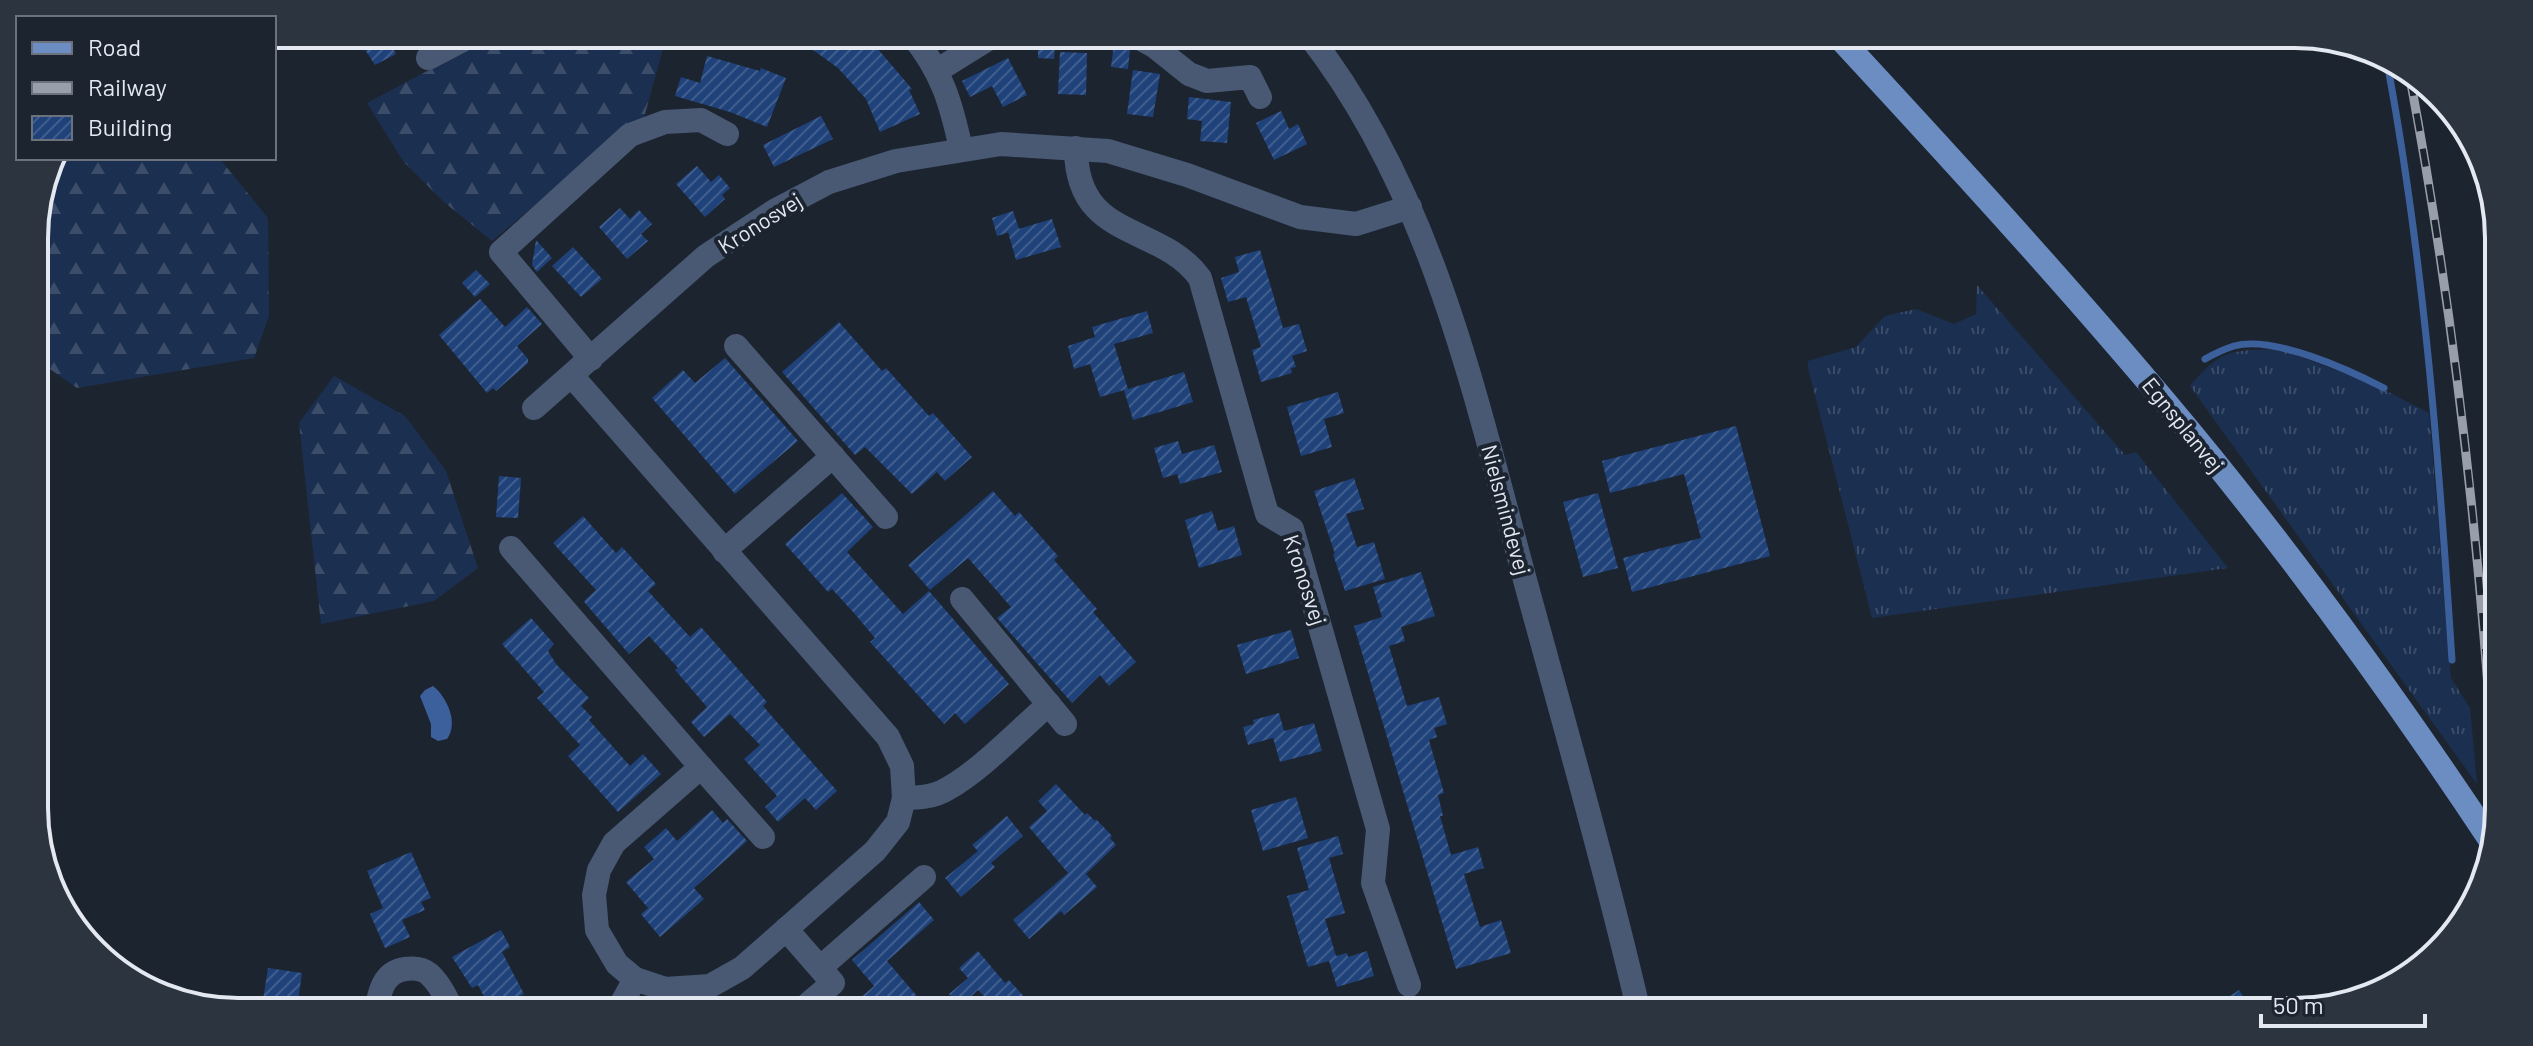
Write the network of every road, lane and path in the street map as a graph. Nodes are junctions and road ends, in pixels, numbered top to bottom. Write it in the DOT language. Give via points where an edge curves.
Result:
graph roads {
  1 [pos="447,48"];
  2 [pos="922,48"];
  3 [pos="973,48"];
  4 [pos="1156,48"];
  5 [pos="1317,48"];
  6 [pos="1849,48"];
  7 [pos="428,58"];
  8 [pos="938,70"];
  9 [pos="1260,97"];
  10 [pos="727,134"];
  11 [pos="1076,148"];
  12 [pos="961,149"];
  13 [pos="1410,207"];
  14 [pos="736,346"];
  15 [pos="591,359"];
  16 [pos="572,376"];
  17 [pos="534,408"];
  18 [pos="833,456"];
  19 [pos="886,517"];
  20 [pos="511,548"];
  21 [pos="724,551"];
  22 [pos="962,599"];
  23 [pos="1049,704"];
  24 [pos="1065,724"];
  25 [pos="701,767"];
  26 [pos="904,798"];
  27 [pos="2483,830"];
  28 [pos="763,837"];
  29 [pos="924,877"];
  30 [pos="786,929"];
  31 [pos="821,967"];
  32 [pos="635,979"];
  33 [pos="1409,985"];
  34 [pos="378,998"];
  35 [pos="446,998"];
  36 [pos="625,998"];
  37 [pos="815,998"];
  38 [pos="1636,998"];
  1 -- 7 [label="street"];
  2 -- 8 [label="street"];
  3 -- 8 [label="street"];
  4 -- 9 [label="street" via="1207,81 1250,77"];
  5 -- 13 [label="street, Nielsmindevej" via="1368,125"];
  6 -- 27 [label="main road, Egnsplanvej" via="2178,417 2376,673"];
  8 -- 12 [label="street"];
  10 -- 15 [label="street" via="701,120 665,122 630,135 501,252"];
  11 -- 12 [label="street, Kronosvej" via="1001,144"];
  11 -- 13 [label="street, Kronosvej" via="1108,151 1187,175 1300,217 1356,224"];
  11 -- 33 [label="street, Kronosvej" via="1082,190 1094,207 1189,263 1200,278 1267,514 1292,529 1378,829 1373,883"];
  12 -- 15 [label="street, Kronosvej" via="843,178 776,210 706,256"];
  13 -- 38 [label="street, Nielsmindevej" via="1438,274 1488,443"];
  14 -- 18 [label="street"];
  15 -- 16 [label="street, Kronosvej"];
  16 -- 17 [label="street, Kronosvej"];
  16 -- 21 [label="street"];
  18 -- 19 [label="street"];
  18 -- 21 [label="street"];
  20 -- 25 [label="street"];
  21 -- 26 [label="street" via="888,737 902,766"];
  22 -- 23 [label="street"];
  23 -- 24 [label="street"];
  23 -- 26 [label="street" via="946,790"];
  25 -- 28 [label="street"];
  25 -- 32 [label="street" via="614,843 599,870 594,895 597,930 617,964"];
  26 -- 30 [label="street" via="898,822 875,851"];
  29 -- 31 [label="street"];
  30 -- 31 [label="street"];
  30 -- 32 [label="street" via="742,968 710,986 665,989"];
  31 -- 37 [label="street" via="833,983"];
  32 -- 36 [label="street"];
  34 -- 35 [label="street" via="385,979 413,968 428,972"];
}
